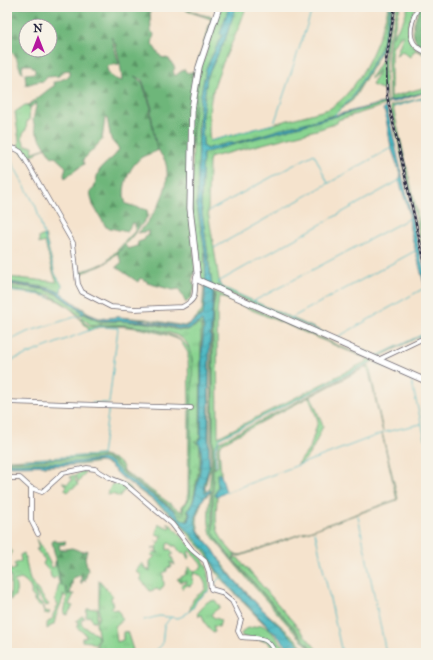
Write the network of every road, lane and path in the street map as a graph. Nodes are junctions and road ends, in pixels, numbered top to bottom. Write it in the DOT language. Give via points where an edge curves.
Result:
graph roads {
  1 [pos="219,7"];
  2 [pos="418,7"];
  3 [pos="426,52"];
  4 [pos="7,147"];
  5 [pos="196,276"];
  6 [pos="426,337"];
  7 [pos="378,360"];
  8 [pos="426,381"];
  9 [pos="7,402"];
  10 [pos="191,408"];
  11 [pos="7,478"];
  12 [pos="31,488"];
  13 [pos="38,534"];
  14 [pos="275,653"];
  1 -- 5 [label="main road" via="198,68 192,109 190,208"];
  2 -- 3 [label="street" via="411,23 410,36 414,45"];
  4 -- 5 [label="street" via="24,155 73,243 78,284 86,296 116,308 182,307 194,296"];
  5 -- 7 [label="main road" via="198,280 214,288"];
  6 -- 7 [label="street"];
  7 -- 8 [label="main road"];
  9 -- 10 [label="street"];
  11 -- 12 [label="street" via="20,478"];
  12 -- 13 [label="street" via="31,520"];
  12 -- 14 [label="street" via="44,491 63,473 91,468 128,486 172,524 192,550 205,561 211,589 229,598 240,616 238,631 241,637 263,639 271,645"];
}
